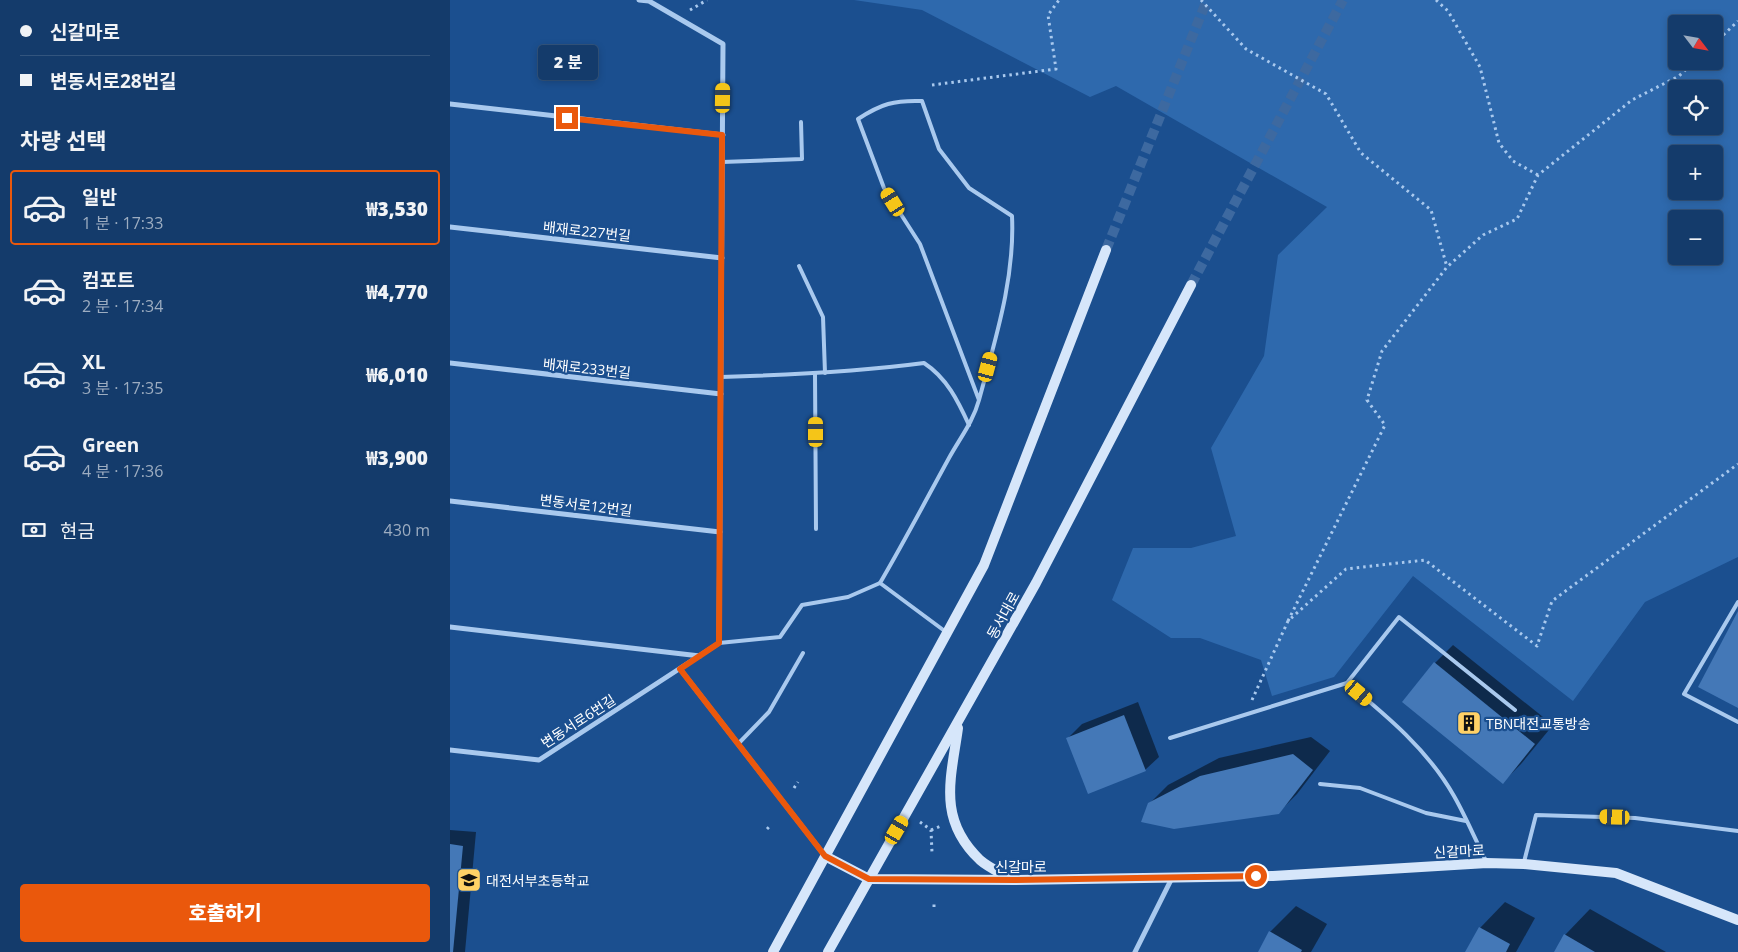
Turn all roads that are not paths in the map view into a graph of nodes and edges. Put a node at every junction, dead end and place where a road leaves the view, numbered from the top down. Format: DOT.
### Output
graph roads {
  1 [pos="639,0"];
  2 [pos="450,104"];
  3 [pos="801,122"];
  4 [pos="722,135"];
  5 [pos="722,162"];
  6 [pos="450,227"];
  7 [pos="1106,250"];
  8 [pos="722,258"];
  9 [pos="799,266"];
  10 [pos="1191,285"];
  11 [pos="450,364"];
  12 [pos="825,373"];
  13 [pos="816,374"];
  14 [pos="721,377"];
  15 [pos="721,394"];
  16 [pos="978,400"];
  17 [pos="970,425"];
  18 [pos="450,501"];
  19 [pos="816,529"];
  20 [pos="720,532"];
  21 [pos="880,583"];
  22 [pos="1738,602"];
  23 [pos="450,627"];
  24 [pos="947,633"];
  25 [pos="719,643"];
  26 [pos="803,654"];
  27 [pos="700,656"];
  28 [pos="680,669"];
  29 [pos="1347,683"];
  30 [pos="1515,710"];
  31 [pos="959,720"];
  32 [pos="1738,722"];
  33 [pos="1170,738"];
  34 [pos="738,744"];
  35 [pos="450,750"];
  36 [pos="1320,784"];
  37 [pos="1466,821"];
  38 [pos="1738,831"];
  39 [pos="825,856"];
  40 [pos="1487,863"];
  41 [pos="1524,864"];
  42 [pos="1172,878"];
  43 [pos="869,879"];
  44 [pos="1014,880"];
  45 [pos="1738,920"];
  46 [pos="830,951"];
  47 [pos="773,952"];
  48 [pos="1135,952"];
  1 -- 4 [label="street"];
  2 -- 4 [label="street"];
  3 -- 5 [label="lane"];
  4 -- 5 [label="street"];
  5 -- 8 [label="street"];
  6 -- 8 [label="street, 배재로227번길"];
  7 -- 24 [label="street"];
  8 -- 14 [label="street"];
  9 -- 12 [label="lane"];
  10 -- 31 [label="street, 동서대로"];
  11 -- 15 [label="street, 배재로233번길"];
  12 -- 13 [label="lane"];
  12 -- 17 [label="lane"];
  13 -- 14 [label="lane"];
  13 -- 19 [label="lane"];
  14 -- 15 [label="street"];
  15 -- 20 [label="street"];
  16 -- 16 [label="lane"];
  16 -- 17 [label="lane"];
  17 -- 21 [label="lane"];
  18 -- 20 [label="street, 변동서로12번길"];
  20 -- 25 [label="street"];
  21 -- 24 [label="lane"];
  21 -- 25 [label="lane"];
  22 -- 32 [label="lane"];
  23 -- 27 [label="street"];
  24 -- 39 [label="street"];
  25 -- 27 [label="street, 변동서로6번길"];
  26 -- 34 [label="lane"];
  27 -- 28 [label="street, 변동서로6번길"];
  28 -- 34 [label="street"];
  28 -- 35 [label="street, 변동서로6번길"];
  29 -- 30 [label="lane"];
  29 -- 33 [label="lane"];
  29 -- 37 [label="lane"];
  31 -- 43 [label="street, 동서대로"];
  31 -- 44 [label="street"];
  34 -- 39 [label="street"];
  36 -- 37 [label="lane"];
  37 -- 40 [label="lane"];
  38 -- 41 [label="lane"];
  39 -- 43 [label="street"];
  39 -- 47 [label="street"];
  40 -- 41 [label="street, 신갈마로"];
  40 -- 42 [label="street, 신갈마로"];
  41 -- 45 [label="street, 신갈마로"];
  42 -- 44 [label="street, 신갈마로"];
  42 -- 48 [label="street"];
  43 -- 44 [label="street, 신갈마로"];
  43 -- 46 [label="street, 동서대로"];
}
